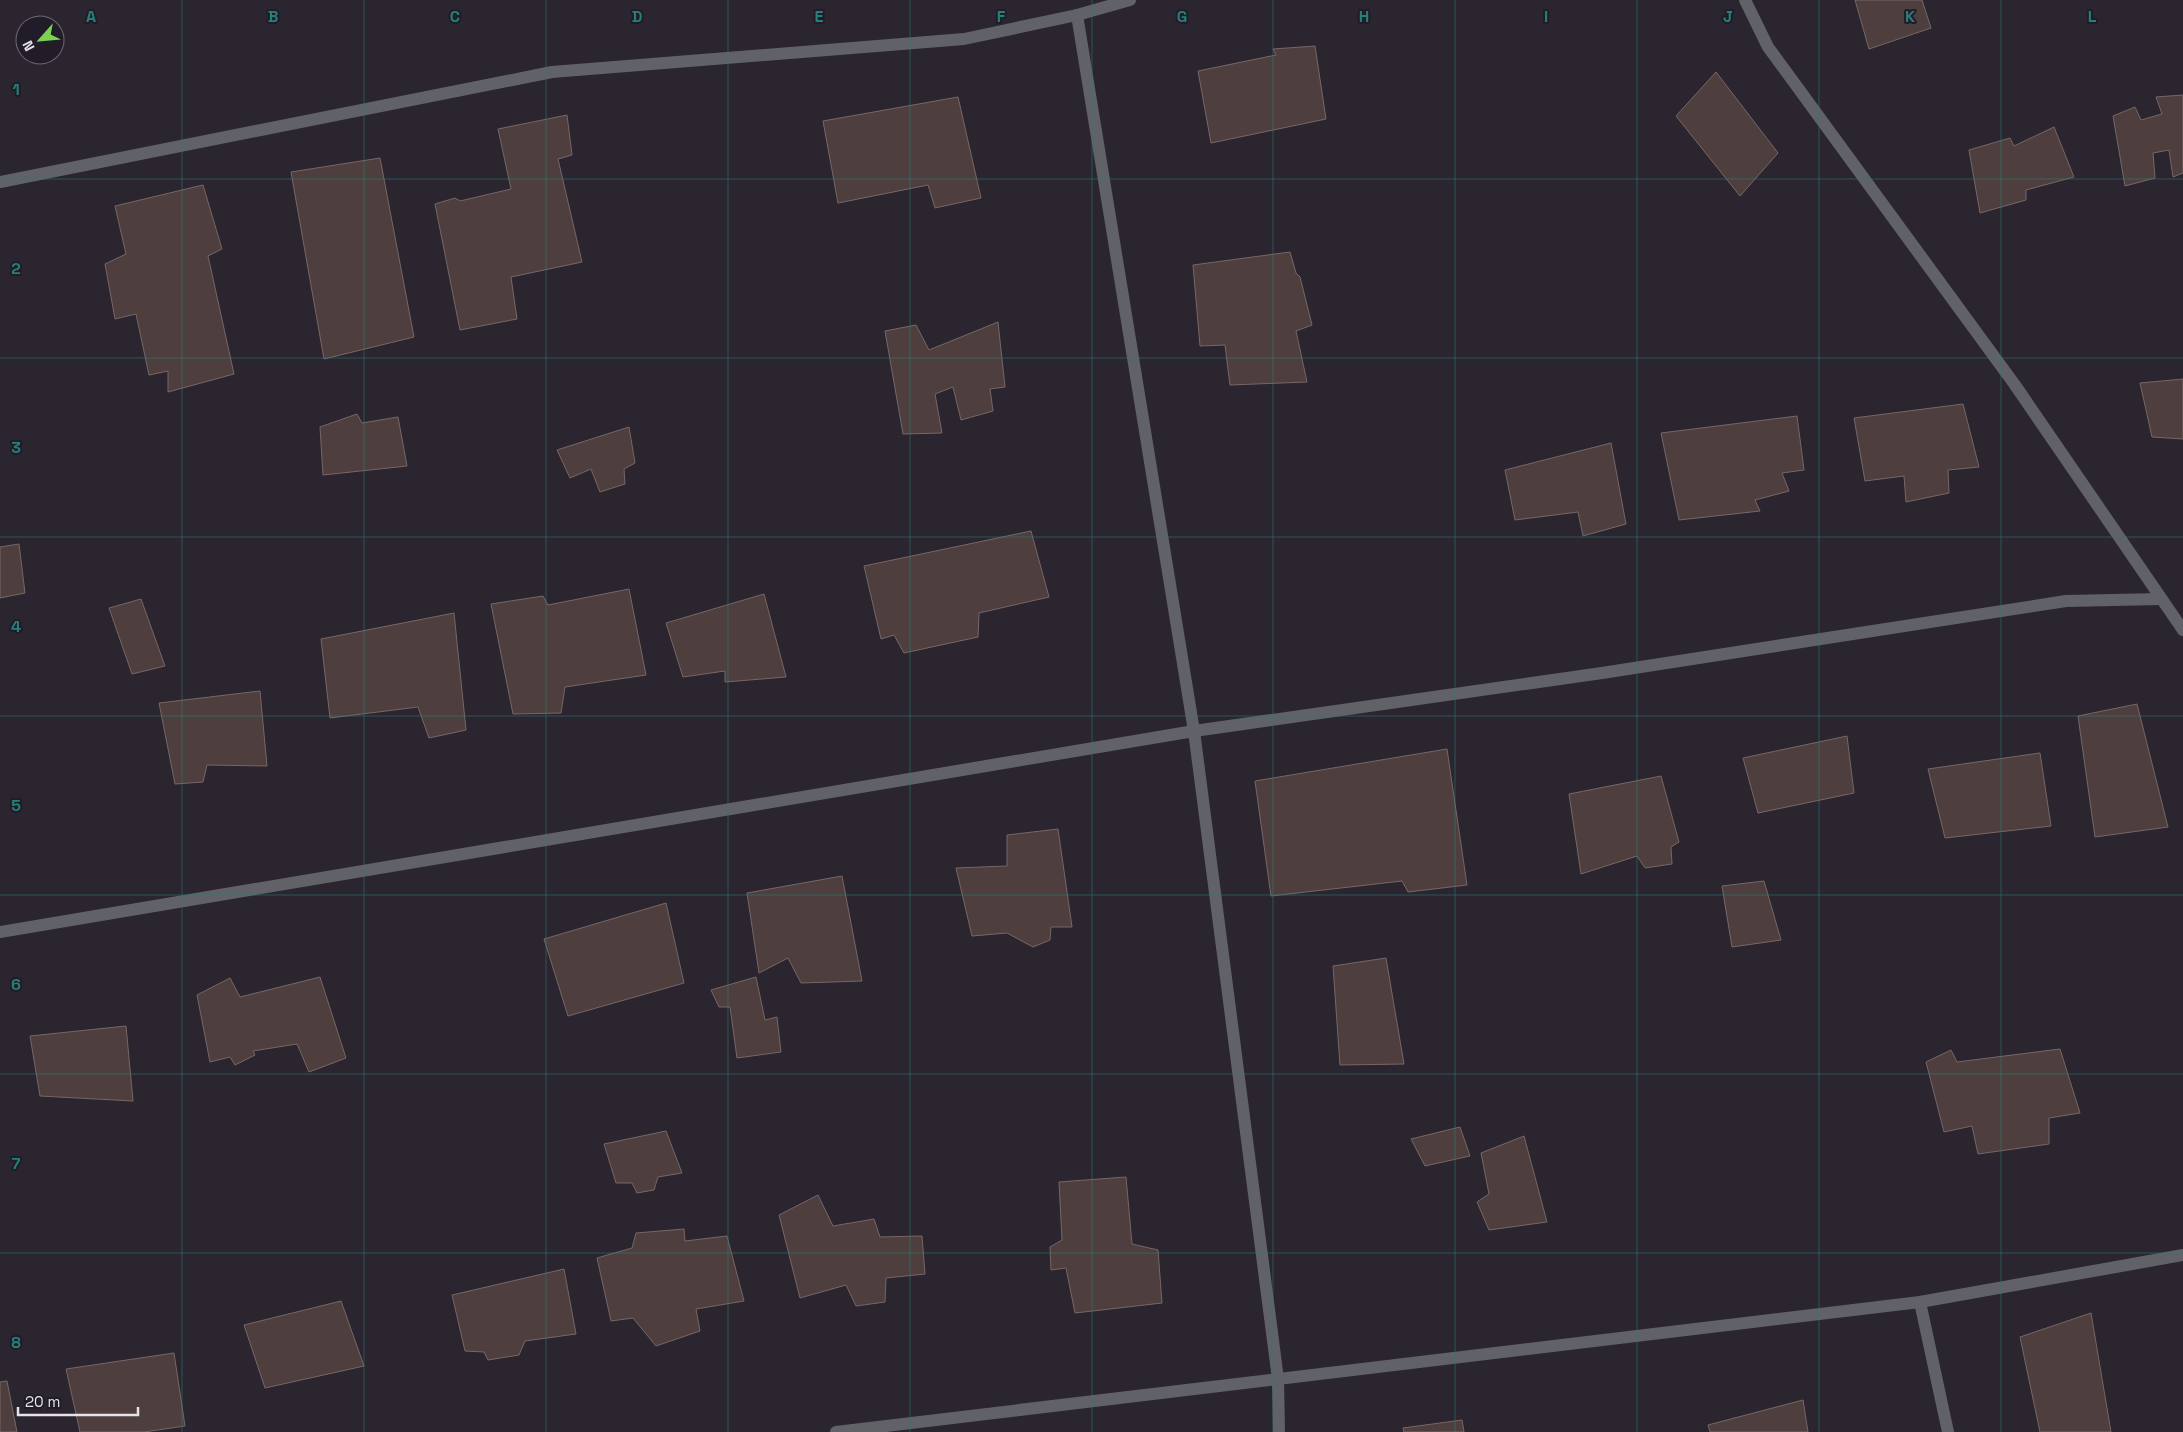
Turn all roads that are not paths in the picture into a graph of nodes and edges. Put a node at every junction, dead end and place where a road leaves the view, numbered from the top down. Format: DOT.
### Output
graph roads {
  1 [pos="1130,0"];
  2 [pos="1744,0"];
  3 [pos="1077,15"];
  4 [pos="0,182"];
  5 [pos="2160,599"];
  6 [pos="2183,630"];
  7 [pos="1194,731"];
  8 [pos="0,932"];
  9 [pos="2183,1255"];
  10 [pos="1920,1302"];
  11 [pos="1278,1379"];
  12 [pos="836,1432"];
  13 [pos="1280,1432"];
  14 [pos="1948,1432"];
  1 -- 3 [label="street"];
  2 -- 5 [label="street"];
  3 -- 4 [label="street"];
  3 -- 7 [label="street"];
  5 -- 6 [label="street"];
  5 -- 7 [label="street"];
  7 -- 8 [label="street"];
  7 -- 11 [label="street"];
  9 -- 10 [label="street"];
  10 -- 11 [label="street"];
  10 -- 14 [label="street"];
  11 -- 12 [label="street"];
  11 -- 13 [label="street"];
}
